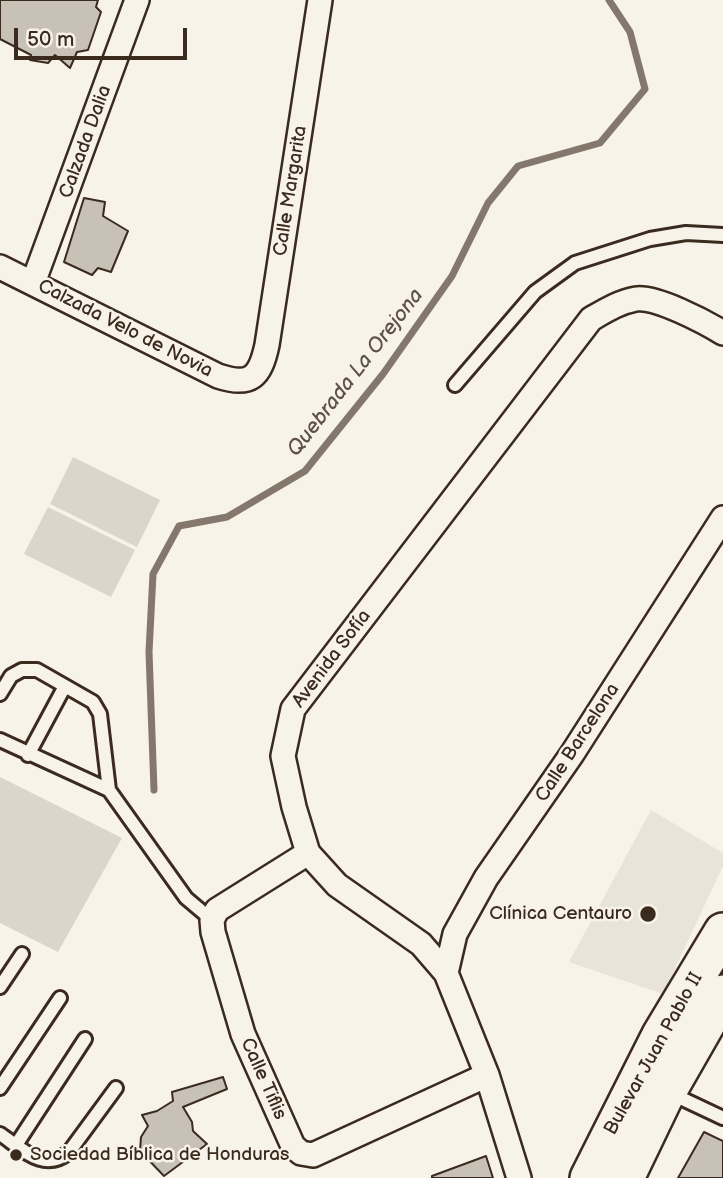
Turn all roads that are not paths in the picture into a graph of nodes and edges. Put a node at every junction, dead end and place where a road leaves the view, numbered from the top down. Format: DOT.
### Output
graph roads {
  1 [pos="137,0"];
  2 [pos="320,0"];
  3 [pos="723,235"];
  4 [pos="0,267"];
  5 [pos="33,283"];
  6 [pos="723,333"];
  7 [pos="252,378"];
  8 [pos="456,385"];
  9 [pos="723,518"];
  10 [pos="65,686"];
  11 [pos="0,694"];
  12 [pos="0,740"];
  13 [pos="28,755"];
  14 [pos="109,790"];
  15 [pos="308,853"];
  16 [pos="212,920"];
  17 [pos="723,932"];
  18 [pos="723,939"];
  19 [pos="22,954"];
  20 [pos="446,973"];
  21 [pos="0,987"];
  22 [pos="60,998"];
  23 [pos="712,1005"];
  24 [pos="85,1039"];
  25 [pos="486,1075"];
  26 [pos="0,1088"];
  27 [pos="116,1088"];
  28 [pos="667,1091"];
  29 [pos="723,1118"];
  30 [pos="0,1134"];
  31 [pos="16,1145"];
  32 [pos="519,1178"];
  33 [pos="589,1178"];
  34 [pos="625,1178"];
  1 -- 5 [label="street, Calzada Dalia"];
  2 -- 7 [label="street, Calle Margarita"];
  3 -- 8 [label="lane"];
  4 -- 5 [label="street, Calzada Velo de Novia"];
  5 -- 7 [label="street, Calzada Velo de Novia"];
  6 -- 15 [label="street, Avenida Sofía"];
  9 -- 20 [label="street, Calle Barcelona"];
  10 -- 11 [label="lane"];
  10 -- 13 [label="lane"];
  10 -- 14 [label="lane"];
  12 -- 13 [label="lane"];
  13 -- 14 [label="lane"];
  14 -- 16 [label="lane"];
  15 -- 16 [label="street"];
  15 -- 20 [label="street, Avenida Sofía"];
  16 -- 25 [label="street, Calle Tiflis"];
  17 -- 23 [label="main road, Bulevar Juan Pablo II"];
  18 -- 23 [label="main road"];
  19 -- 21 [label="lane"];
  20 -- 25 [label="street, Avenida Sofía"];
  22 -- 26 [label="lane"];
  23 -- 28 [label="main road, Bulevar Juan Pablo II"];
  23 -- 33 [label="main road, Bulevar Juan Pablo II"];
  24 -- 31 [label="lane"];
  25 -- 32 [label="street, Avenida Sofía"];
  27 -- 31 [label="lane"];
  28 -- 29 [label="lane"];
  28 -- 34 [label="main road, Bulevar Juan Pablo II"];
  30 -- 31 [label="lane"];
}
